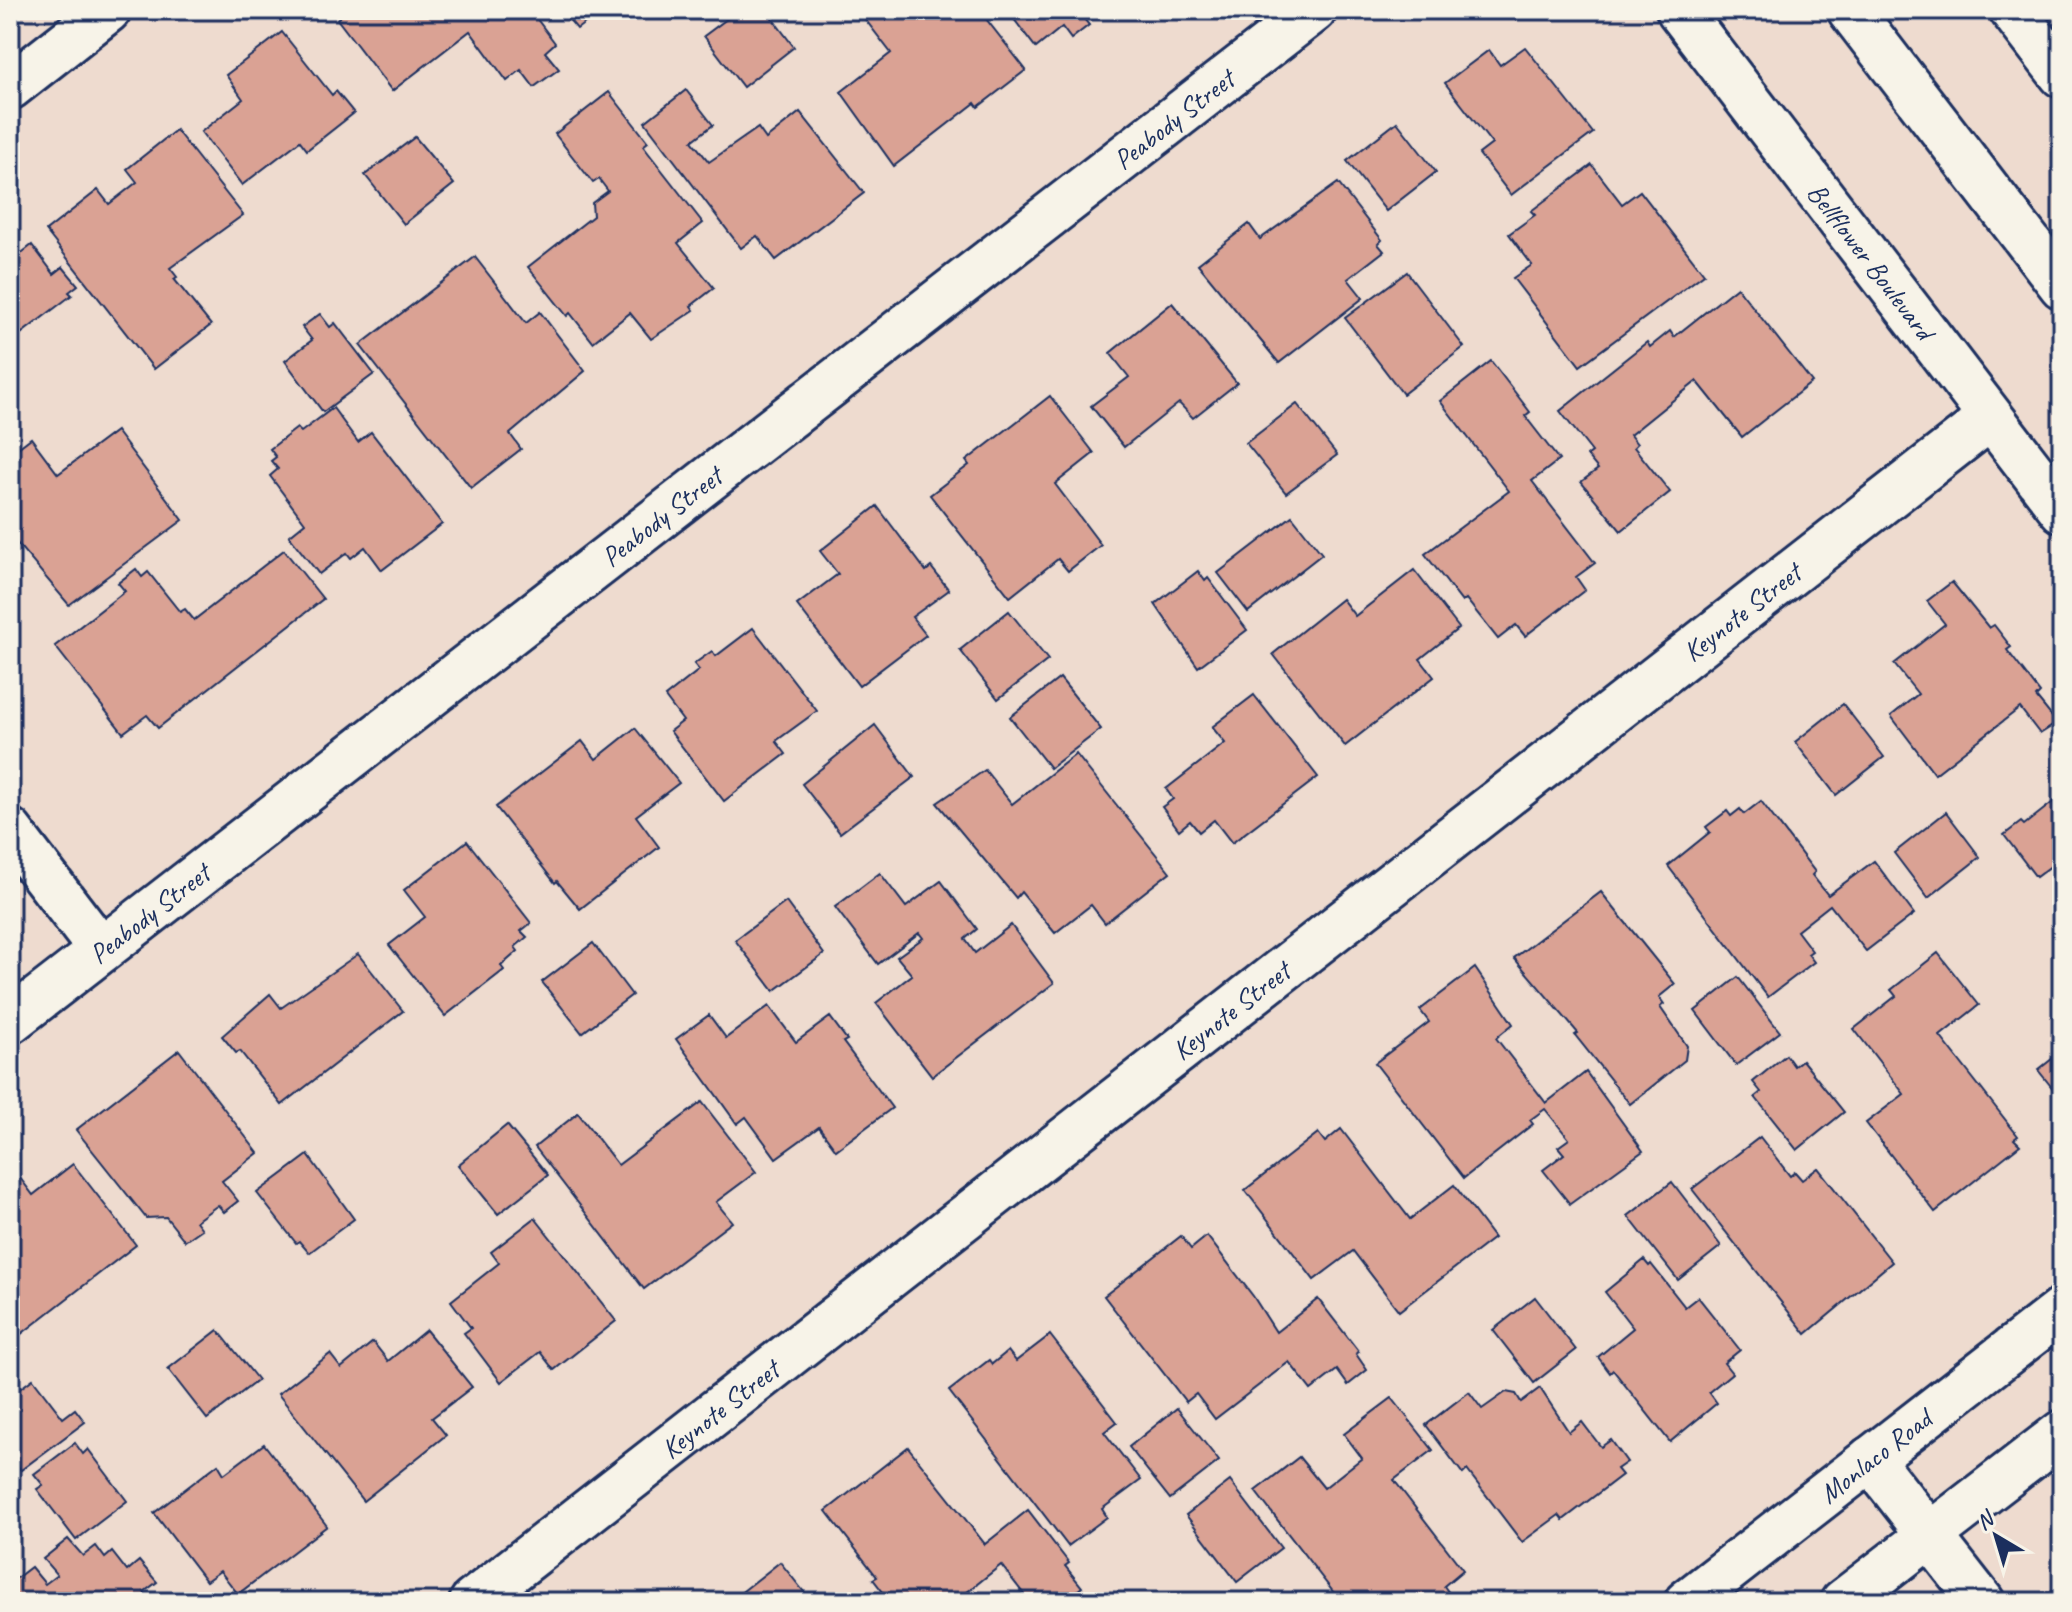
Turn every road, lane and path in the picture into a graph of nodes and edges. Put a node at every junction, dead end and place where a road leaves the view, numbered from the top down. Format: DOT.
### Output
graph roads {
  1 [pos="108,10"];
  2 [pos="1314,10"];
  3 [pos="1679,10"];
  4 [pos="1850,10"];
  5 [pos="2012,10"];
  6 [pos="2062,75"];
  7 [pos="10,87"];
  8 [pos="2062,286"];
  9 [pos="1990,418"];
  10 [pos="2062,510"];
  11 [pos="10,831"];
  12 [pos="101,950"];
  13 [pos="10,1021"];
  14 [pos="2062,1310"];
  15 [pos="2062,1433"];
  16 [pos="1870,1459"];
  17 [pos="1929,1536"];
  18 [pos="472,1602"];
  19 [pos="1687,1602"];
  20 [pos="1843,1602"];
  21 [pos="1982,1602"];
  1 -- 7 [label="street"];
  2 -- 12 [label="street, Peabody Street"];
  3 -- 9 [label="street, Bellflower Boulevard"];
  4 -- 8 [label="street"];
  5 -- 6 [label="street"];
  9 -- 10 [label="street, Bellflower Boulevard"];
  9 -- 18 [label="street, Keynote Street"];
  11 -- 12 [label="street"];
  12 -- 13 [label="street, Peabody Street"];
  14 -- 16 [label="street, Monlaco Road"];
  15 -- 17 [label="street"];
  16 -- 17 [label="street"];
  16 -- 19 [label="street, Monlaco Road"];
  17 -- 20 [label="street"];
  17 -- 21 [label="street"];
}
